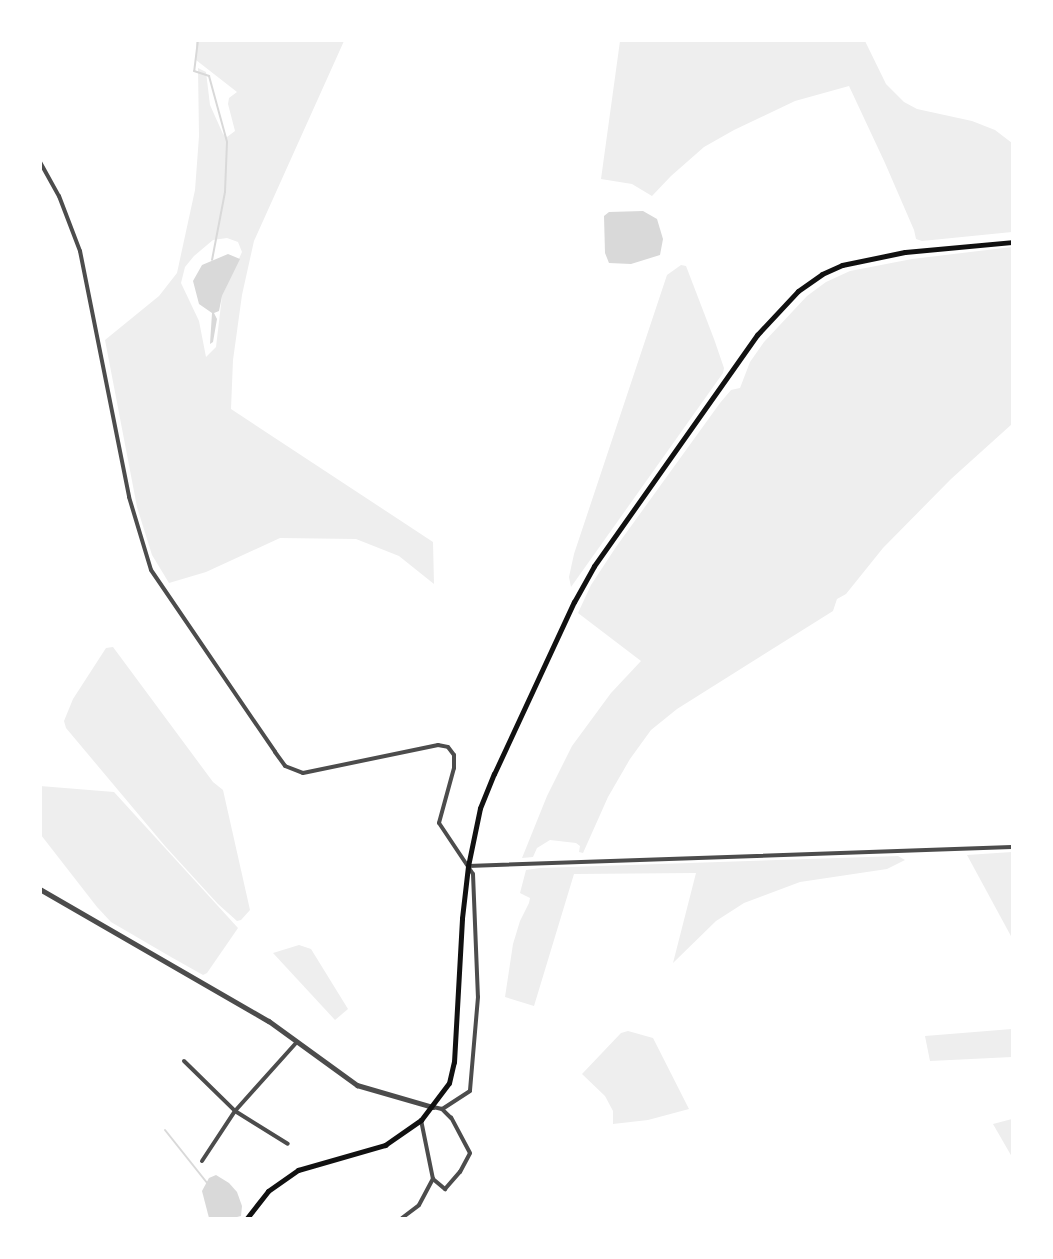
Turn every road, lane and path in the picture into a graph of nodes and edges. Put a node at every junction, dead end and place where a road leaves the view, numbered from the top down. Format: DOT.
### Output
graph roads {
  1 [pos="40,162"];
  2 [pos="1012,242"];
  3 [pos="1012,847"];
  4 [pos="468,866"];
  5 [pos="40,889"];
  6 [pos="297,1042"];
  7 [pos="184,1062"];
  8 [pos="433,1107"];
  9 [pos="442,1110"];
  10 [pos="235,1111"];
  11 [pos="421,1120"];
  12 [pos="288,1144"];
  13 [pos="202,1161"];
  14 [pos="433,1179"];
  15 [pos="247,1218"];
  16 [pos="402,1218"];
  1 -- 4 [label="street"];
  2 -- 4 [label="main road"];
  3 -- 4 [label="street"];
  4 -- 8 [label="main road"];
  4 -- 9 [label="street"];
  5 -- 6 [label="street"];
  6 -- 8 [label="street"];
  6 -- 10 [label="street"];
  7 -- 10 [label="street"];
  8 -- 9 [label="street"];
  8 -- 11 [label="main road"];
  9 -- 14 [label="street"];
  10 -- 12 [label="street"];
  10 -- 13 [label="street"];
  11 -- 14 [label="street"];
  11 -- 15 [label="main road"];
  14 -- 16 [label="street"];
}
